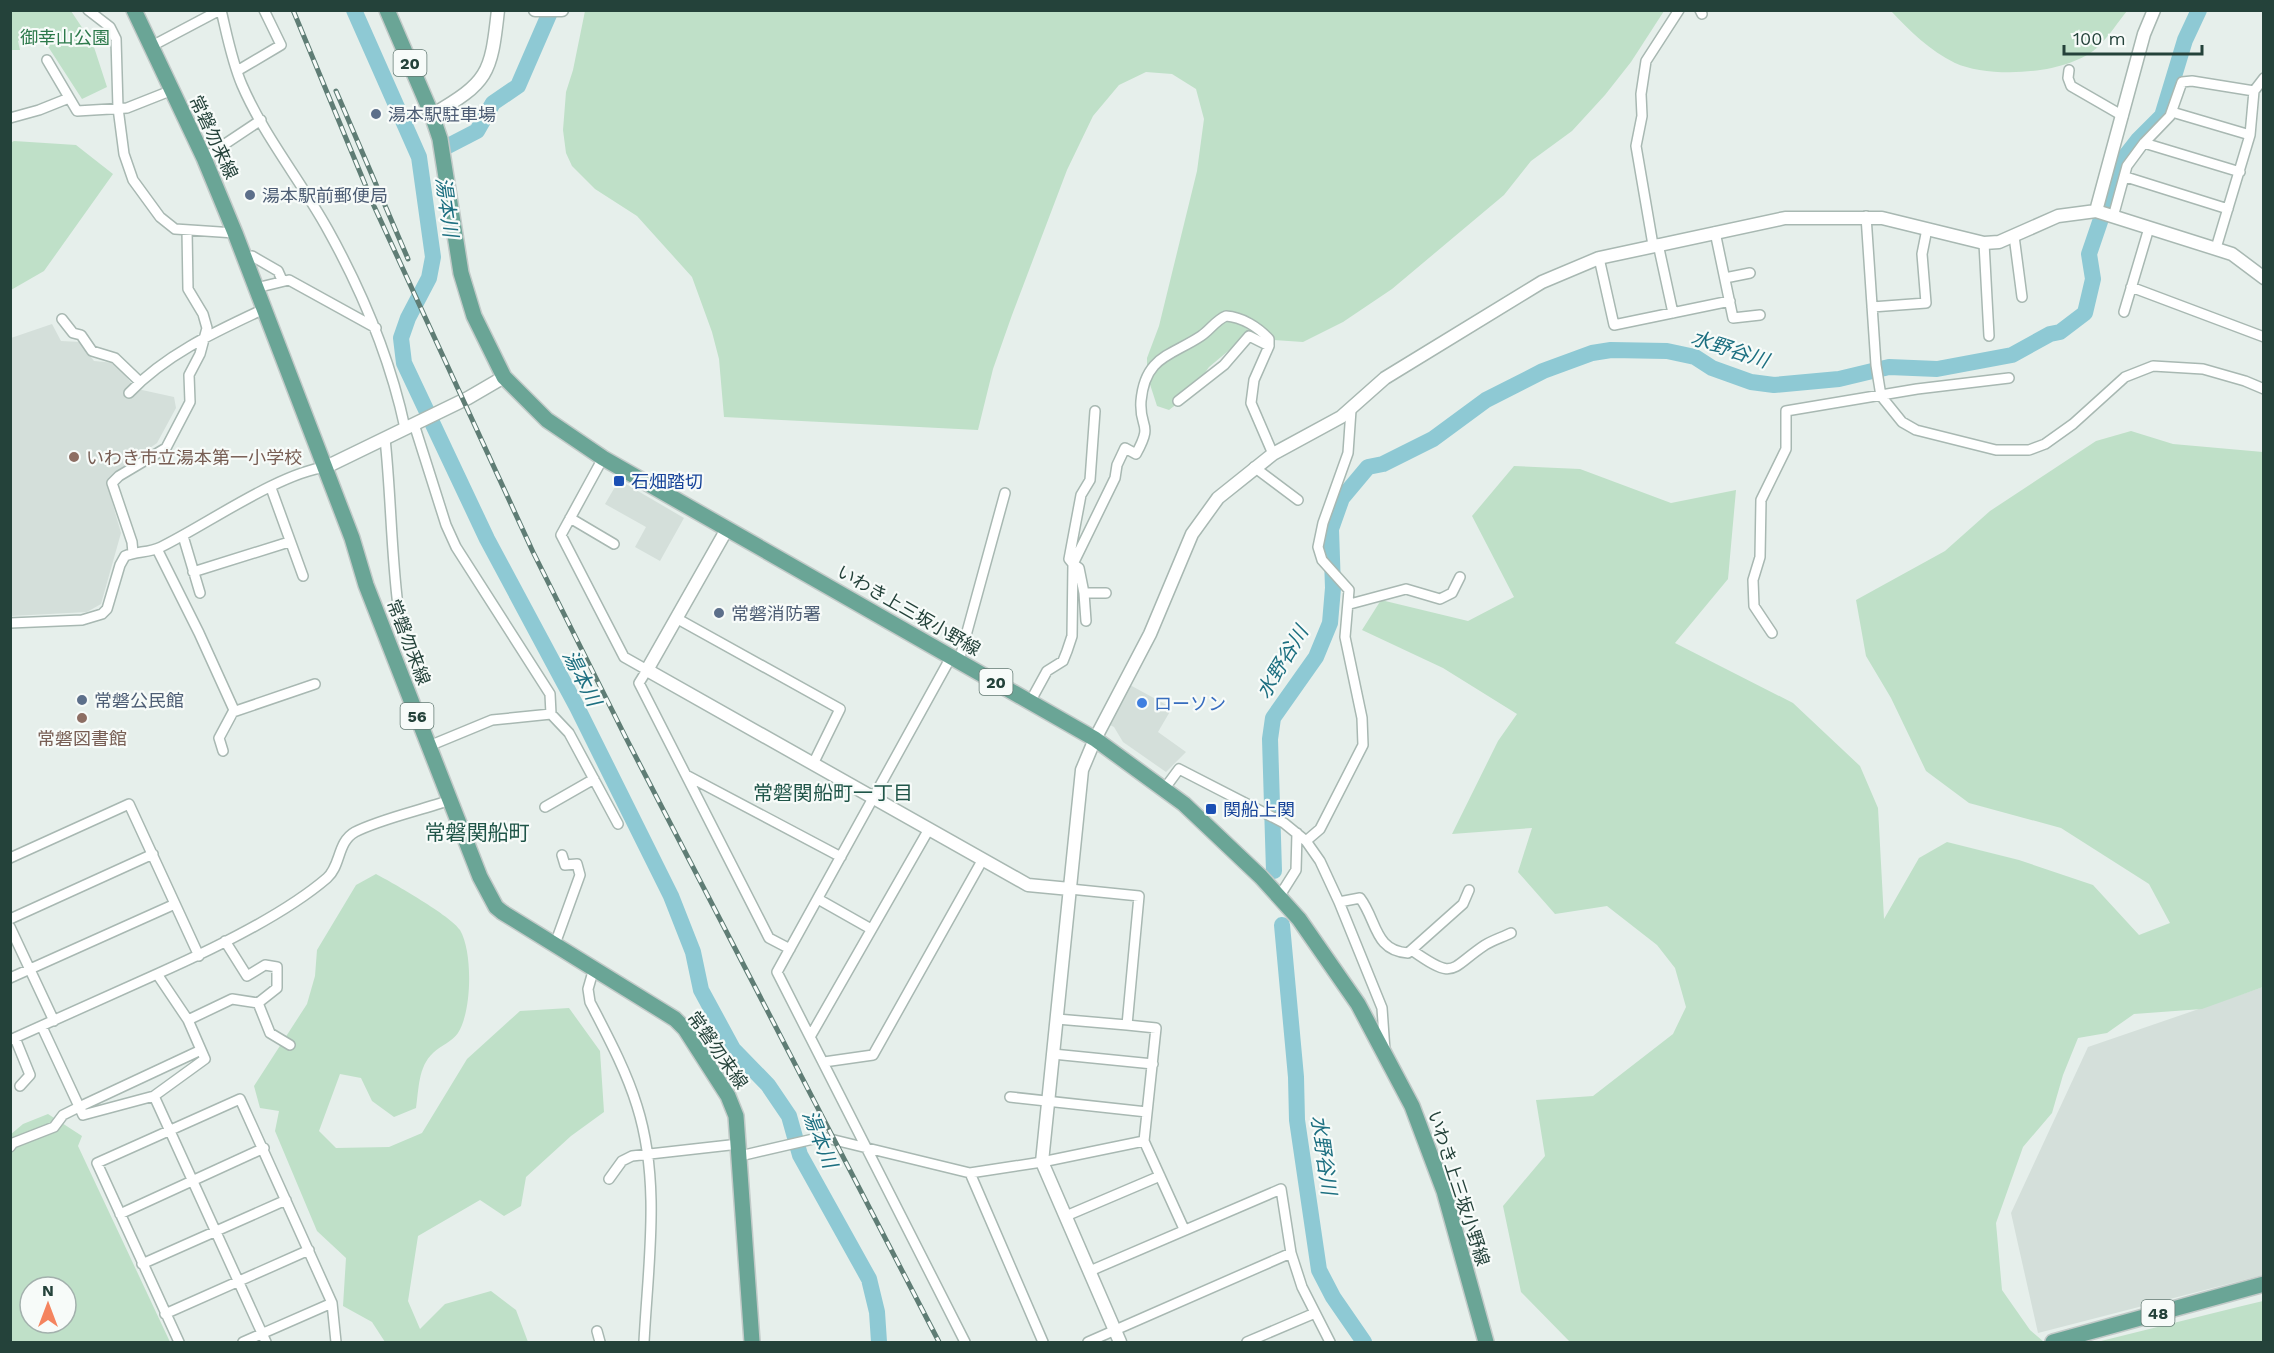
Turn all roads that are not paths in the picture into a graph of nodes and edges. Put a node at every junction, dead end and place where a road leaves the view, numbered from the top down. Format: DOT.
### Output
graph roads {
  1 [pos="88,10"];
  2 [pos="134,10"];
  3 [pos="220,10"];
  4 [pos="264,10"];
  5 [pos="387,10"];
  6 [pos="498,10"];
  7 [pos="535,10"];
  8 [pos="1679,10"];
  9 [pos="2154,10"];
  10 [pos="542,11"];
  11 [pos="560,11"];
  12 [pos="150,46"];
  13 [pos="46,60"];
  14 [pos="2069,70"];
  15 [pos="237,71"];
  16 [pos="2264,78"];
  17 [pos="170,91"];
  18 [pos="2254,91"];
  19 [pos="69,98"];
  20 [pos="118,108"];
  21 [pos="2172,112"];
  22 [pos="432,115"];
  23 [pos="2123,116"];
  24 [pos="10,118"];
  25 [pos="261,120"];
  26 [pos="2250,135"];
  27 [pos="2144,143"];
  28 [pos="204,158"];
  29 [pos="2240,172"];
  30 [pos="2126,177"];
  31 [pos="2228,209"];
  32 [pos="2104,214"];
  33 [pos="1866,216"];
  34 [pos="2149,228"];
  35 [pos="187,230"];
  36 [pos="1927,230"];
  37 [pos="1714,232"];
  38 [pos="235,233"];
  39 [pos="2014,236"];
  40 [pos="1984,243"];
  41 [pos="1656,245"];
  42 [pos="2216,248"];
  43 [pos="1599,258"];
  44 [pos="244,259"];
  45 [pos="1750,273"];
  46 [pos="1725,278"];
  47 [pos="2264,278"];
  48 [pos="282,280"];
  49 [pos="2131,287"];
  50 [pos="256,288"];
  51 [pos="2022,297"];
  52 [pos="1730,301"];
  53 [pos="1872,307"];
  54 [pos="264,309"];
  55 [pos="2124,312"];
  56 [pos="1673,313"];
  57 [pos="1760,315"];
  58 [pos="62,319"];
  59 [pos="376,328"];
  60 [pos="207,336"];
  61 [pos="1989,336"];
  62 [pos="2264,337"];
  63 [pos="1269,346"];
  64 [pos="504,376"];
  65 [pos="2009,378"];
  66 [pos="140,382"];
  67 [pos="2264,389"];
  68 [pos="129,393"];
  69 [pos="1881,396"];
  70 [pos="1178,401"];
  71 [pos="1351,410"];
  72 [pos="1095,411"];
  73 [pos="412,425"];
  74 [pos="385,439"];
  75 [pos="1273,454"];
  76 [pos="603,458"];
  77 [pos="1254,466"];
  78 [pos="326,467"];
  79 [pos="271,488"];
  80 [pos="1005,493"];
  81 [pos="1298,500"];
  82 [pos="570,518"];
  83 [pos="727,529"];
  84 [pos="183,536"];
  85 [pos="289,542"];
  86 [pos="614,543"];
  87 [pos="157,549"];
  88 [pos="133,553"];
  89 [pos="1073,564"];
  90 [pos="193,572"];
  91 [pos="303,576"];
  92 [pos="1460,577"];
  93 [pos="1084,593"];
  94 [pos="200,594"];
  95 [pos="1106,594"];
  96 [pos="1350,604"];
  97 [pos="398,606"];
  98 [pos="676,618"];
  99 [pos="1086,621"];
  100 [pos="10,623"];
  101 [pos="1772,633"];
  102 [pos="955,659"];
  103 [pos="647,670"];
  104 [pos="315,684"];
  105 [pos="1030,702"];
  106 [pos="233,712"];
  107 [pos="551,714"];
  108 [pos="1095,739"];
  109 [pos="429,746"];
  110 [pos="223,751"];
  111 [pos="813,764"];
  112 [pos="686,774"];
  113 [pos="594,779"];
  114 [pos="1165,788"];
  115 [pos="874,798"];
  116 [pos="450,800"];
  117 [pos="545,807"];
  118 [pos="618,824"];
  119 [pos="928,829"];
  120 [pos="1297,833"];
  121 [pos="1306,841"];
  122 [pos="153,854"];
  123 [pos="562,855"];
  124 [pos="841,857"];
  125 [pos="10,858"];
  126 [pos="983,859"];
  127 [pos="1070,889"];
  128 [pos="1469,890"];
  129 [pos="1279,897"];
  130 [pos="818,898"];
  131 [pos="1339,902"];
  132 [pos="175,904"];
  133 [pos="10,919"];
  134 [pos="10,927"];
  135 [pos="871,929"];
  136 [pos="1511,933"];
  137 [pos="225,941"];
  138 [pos="555,944"];
  139 [pos="790,949"];
  140 [pos="1413,951"];
  141 [pos="200,956"];
  142 [pos="594,968"];
  143 [pos="30,970"];
  144 [pos="157,975"];
  145 [pos="10,978"];
  146 [pos="258,1003"];
  147 [pos="1057,1019"];
  148 [pos="188,1020"];
  149 [pos="54,1021"];
  150 [pos="1127,1025"];
  151 [pos="42,1027"];
  152 [pos="810,1037"];
  153 [pos="13,1039"];
  154 [pos="290,1045"];
  155 [pos="201,1050"];
  156 [pos="1385,1052"];
  157 [pos="1053,1054"];
  158 [pos="824,1062"];
  159 [pos="1152,1064"];
  160 [pos="20,1086"];
  161 [pos="154,1096"];
  162 [pos="1010,1096"];
  163 [pos="1048,1101"];
  164 [pos="79,1107"];
  165 [pos="1148,1112"];
  166 [pos="170,1130"];
  167 [pos="1144,1141"];
  168 [pos="868,1146"];
  169 [pos="10,1147"];
  170 [pos="264,1148"];
  171 [pos="740,1150"];
  172 [pos="646,1155"];
  173 [pos="1042,1162"];
  174 [pos="970,1173"];
  175 [pos="1160,1176"];
  176 [pos="609,1179"];
  177 [pos="192,1180"];
  178 [pos="286,1200"];
  179 [pos="120,1214"];
  180 [pos="1066,1216"];
  181 [pos="1184,1229"];
  182 [pos="215,1231"];
  183 [pos="309,1250"];
  184 [pos="1291,1253"];
  185 [pos="142,1264"];
  186 [pos="1090,1271"];
  187 [pos="238,1282"];
  188 [pos="2264,1284"];
  189 [pos="332,1303"];
  190 [pos="1315,1313"];
  191 [pos="165,1314"];
  192 [pos="597,1331"];
  193 [pos="1117,1337"];
  194 [pos="264,1338"];
  195 [pos="179,1342"];
  196 [pos="243,1342"];
  197 [pos="336,1342"];
  198 [pos="600,1342"];
  199 [pos="644,1342"];
  200 [pos="752,1342"];
  201 [pos="965,1342"];
  202 [pos="1043,1342"];
  203 [pos="1088,1342"];
  204 [pos="1247,1342"];
  205 [pos="1330,1342"];
  206 [pos="1486,1342"];
  207 [pos="2053,1342"];
  1 -- 20 [label="street"];
  2 -- 12 [label="main road, 常磐勿来線 / 56"];
  3 -- 12 [label="street"];
  3 -- 15 [label="street"];
  4 -- 15 [label="street"];
  5 -- 22 [label="main road, いわき上三坂小野線 / 20"];
  6 -- 22 [label="street"];
  7 -- 10 [label="street"];
  8 -- 41 [label="street"];
  9 -- 23 [label="street"];
  10 -- 11 [label="street"];
  12 -- 17 [label="main road, 常磐勿来線 / 56"];
  13 -- 19 [label="street"];
  14 -- 23 [label="street"];
  15 -- 25 [label="street"];
  16 -- 18 [label="street"];
  17 -- 20 [label="street"];
  17 -- 28 [label="main road, 常磐勿来線 / 56"];
  18 -- 21 [label="street"];
  18 -- 26 [label="street"];
  19 -- 20 [label="street"];
  19 -- 24 [label="street"];
  20 -- 35 [label="street"];
  21 -- 26 [label="street"];
  21 -- 27 [label="street"];
  22 -- 64 [label="main road, いわき上三坂小野線 / 20"];
  23 -- 32 [label="street"];
  25 -- 28 [label="street"];
  25 -- 59 [label="street"];
  26 -- 29 [label="street"];
  27 -- 29 [label="street"];
  27 -- 30 [label="street"];
  28 -- 38 [label="main road, 常磐勿来線 / 56"];
  29 -- 31 [label="street"];
  30 -- 31 [label="street"];
  30 -- 32 [label="street"];
  31 -- 42 [label="street"];
  32 -- 34 [label="street"];
  32 -- 39 [label="street"];
  33 -- 36 [label="street"];
  33 -- 37 [label="street"];
  33 -- 53 [label="street"];
  34 -- 42 [label="street"];
  34 -- 49 [label="street"];
  35 -- 38 [label="street"];
  35 -- 60 [label="street"];
  36 -- 40 [label="street"];
  36 -- 53 [label="street"];
  37 -- 41 [label="street"];
  37 -- 46 [label="street"];
  38 -- 44 [label="main road, 常磐勿来線 / 56"];
  39 -- 40 [label="street"];
  39 -- 51 [label="street"];
  40 -- 61 [label="street"];
  41 -- 43 [label="street"];
  41 -- 56 [label="street"];
  42 -- 47 [label="street"];
  43 -- 56 [label="street"];
  43 -- 71 [label="street"];
  44 -- 48 [label="street"];
  44 -- 50 [label="main road, 常磐勿来線 / 56"];
  45 -- 46 [label="street"];
  46 -- 52 [label="street"];
  48 -- 50 [label="street"];
  48 -- 59 [label="street"];
  49 -- 55 [label="street"];
  49 -- 62 [label="street"];
  50 -- 54 [label="main road, 常磐勿来線 / 56"];
  52 -- 56 [label="street"];
  52 -- 57 [label="street"];
  53 -- 69 [label="street"];
  54 -- 60 [label="street"];
  54 -- 78 [label="main road, 常磐勿来線 / 56"];
  58 -- 66 [label="street"];
  59 -- 73 [label="street"];
  60 -- 66 [label="street"];
  60 -- 88 [label="street"];
  63 -- 70 [label="street"];
  63 -- 75 [label="street"];
  63 -- 89 [label="street"];
  64 -- 73 [label="street"];
  64 -- 76 [label="main road, いわき上三坂小野線 / 20"];
  65 -- 69 [label="street"];
  66 -- 68 [label="street"];
  67 -- 69 [label="street"];
  69 -- 101 [label="street"];
  71 -- 75 [label="street"];
  71 -- 96 [label="street"];
  72 -- 89 [label="street"];
  73 -- 74 [label="street"];
  73 -- 107 [label="street"];
  74 -- 78 [label="street"];
  74 -- 97 [label="street"];
  75 -- 77 [label="street"];
  76 -- 82 [label="street"];
  76 -- 83 [label="main road, いわき上三坂小野線 / 20"];
  77 -- 81 [label="street"];
  77 -- 108 [label="street"];
  78 -- 79 [label="street"];
  78 -- 109 [label="main road, 常磐勿来線 / 56"];
  79 -- 84 [label="street"];
  79 -- 85 [label="street"];
  80 -- 102 [label="street"];
  82 -- 86 [label="street"];
  82 -- 103 [label="street"];
  83 -- 98 [label="street"];
  83 -- 102 [label="main road, いわき上三坂小野線 / 20"];
  84 -- 87 [label="street"];
  84 -- 90 [label="street"];
  85 -- 90 [label="street"];
  85 -- 91 [label="street"];
  87 -- 88 [label="street"];
  87 -- 106 [label="street"];
  88 -- 100 [label="street"];
  89 -- 93 [label="street"];
  89 -- 105 [label="street"];
  90 -- 94 [label="street"];
  92 -- 96 [label="street"];
  93 -- 95 [label="street"];
  93 -- 99 [label="street"];
  96 -- 121 [label="street"];
  98 -- 103 [label="street"];
  98 -- 111 [label="street"];
  102 -- 105 [label="main road, いわき上三坂小野線 / 20"];
  102 -- 115 [label="street"];
  103 -- 111 [label="street"];
  103 -- 112 [label="street"];
  104 -- 106 [label="street"];
  105 -- 108 [label="main road, いわき上三坂小野線 / 20"];
  106 -- 110 [label="street"];
  107 -- 109 [label="street"];
  107 -- 113 [label="street"];
  108 -- 114 [label="main road, いわき上三坂小野線 / 20"];
  108 -- 127 [label="street"];
  109 -- 116 [label="main road, 常磐勿来線 / 56"];
  111 -- 115 [label="street"];
  112 -- 124 [label="street"];
  112 -- 139 [label="street"];
  113 -- 117 [label="street"];
  113 -- 118 [label="street"];
  114 -- 120 [label="street"];
  114 -- 129 [label="main road, いわき上三坂小野線 / 20"];
  115 -- 119 [label="street"];
  115 -- 124 [label="street"];
  116 -- 137 [label="street"];
  116 -- 138 [label="main road, 常磐勿来線 / 56"];
  119 -- 126 [label="street"];
  119 -- 135 [label="street"];
  120 -- 121 [label="street"];
  120 -- 129 [label="street"];
  121 -- 131 [label="street"];
  122 -- 125 [label="street"];
  122 -- 132 [label="street"];
  122 -- 133 [label="street"];
  123 -- 138 [label="street"];
  124 -- 130 [label="street"];
  126 -- 127 [label="street"];
  126 -- 158 [label="street"];
  127 -- 147 [label="street"];
  127 -- 150 [label="street"];
  128 -- 140 [label="street"];
  129 -- 156 [label="main road, いわき上三坂小野線 / 20"];
  130 -- 135 [label="street"];
  130 -- 139 [label="street"];
  131 -- 140 [label="street"];
  131 -- 156 [label="street"];
  132 -- 141 [label="street"];
  132 -- 143 [label="street"];
  134 -- 143 [label="street"];
  135 -- 152 [label="street"];
  136 -- 140 [label="street"];
  137 -- 141 [label="street"];
  137 -- 146 [label="street"];
  138 -- 142 [label="main road, 常磐勿来線 / 56"];
  139 -- 152 [label="street"];
  141 -- 144 [label="street"];
  142 -- 171 [label="main road, 常磐勿来線 / 56"];
  142 -- 172 [label="street"];
  143 -- 145 [label="street"];
  143 -- 149 [label="street"];
  144 -- 148 [label="street"];
  144 -- 149 [label="street"];
  146 -- 148 [label="street"];
  146 -- 154 [label="street"];
  147 -- 150 [label="street"];
  147 -- 157 [label="street"];
  148 -- 155 [label="street"];
  149 -- 151 [label="street"];
  150 -- 159 [label="street"];
  151 -- 153 [label="street"];
  151 -- 164 [label="street"];
  152 -- 158 [label="street"];
  153 -- 160 [label="street"];
  155 -- 161 [label="street"];
  155 -- 164 [label="street"];
  156 -- 206 [label="main road, いわき上三坂小野線 / 20"];
  157 -- 159 [label="street"];
  157 -- 163 [label="street"];
  158 -- 168 [label="street"];
  159 -- 165 [label="street"];
  161 -- 164 [label="street"];
  161 -- 166 [label="street"];
  162 -- 163 [label="street"];
  163 -- 165 [label="street"];
  163 -- 173 [label="street"];
  164 -- 169 [label="street"];
  165 -- 167 [label="street"];
  166 -- 170 [label="street"];
  166 -- 177 [label="street"];
  166 -- 179 [label="street"];
  167 -- 173 [label="street"];
  167 -- 175 [label="street"];
  168 -- 171 [label="street"];
  168 -- 174 [label="street"];
  168 -- 201 [label="street"];
  170 -- 177 [label="street"];
  170 -- 178 [label="street"];
  171 -- 172 [label="street"];
  171 -- 200 [label="main road, 常磐勿来線 / 56"];
  172 -- 176 [label="street"];
  172 -- 199 [label="street"];
  173 -- 174 [label="street"];
  173 -- 180 [label="street"];
  174 -- 202 [label="street"];
  175 -- 180 [label="street"];
  175 -- 181 [label="street"];
  177 -- 179 [label="street"];
  177 -- 182 [label="street"];
  178 -- 182 [label="street"];
  178 -- 183 [label="street"];
  179 -- 185 [label="street"];
  180 -- 186 [label="street"];
  181 -- 184 [label="street"];
  181 -- 186 [label="street"];
  182 -- 185 [label="street"];
  182 -- 187 [label="street"];
  183 -- 187 [label="street"];
  183 -- 189 [label="street"];
  184 -- 190 [label="street"];
  184 -- 193 [label="street"];
  185 -- 191 [label="street"];
  186 -- 193 [label="street"];
  187 -- 191 [label="street"];
  187 -- 194 [label="street"];
  188 -- 207 [label="main road, 48"];
  189 -- 194 [label="street"];
  189 -- 197 [label="street"];
  190 -- 204 [label="street"];
  190 -- 205 [label="street"];
  191 -- 195 [label="street"];
  192 -- 198 [label="street"];
  193 -- 203 [label="street"];
  194 -- 196 [label="street"];
}
